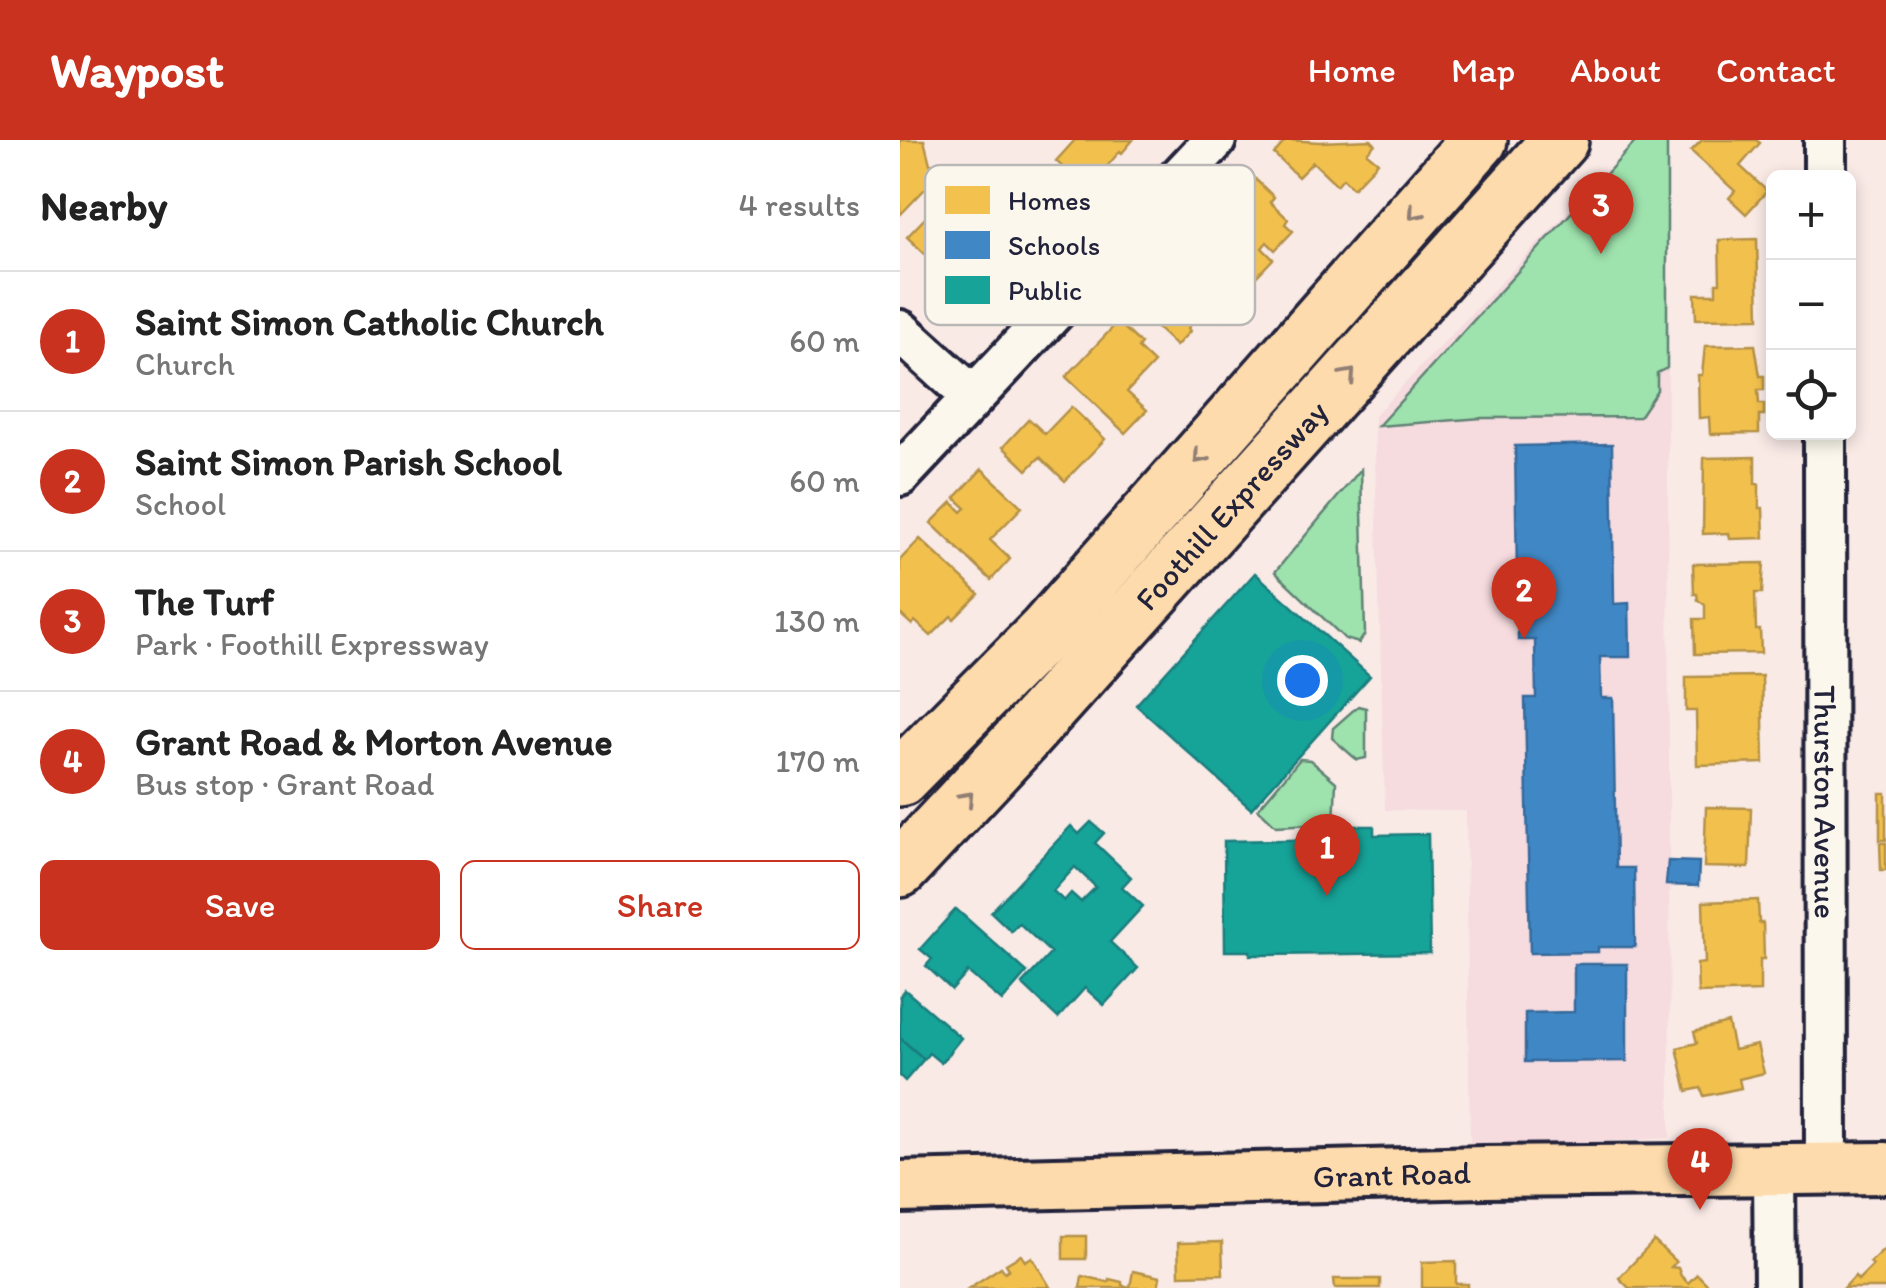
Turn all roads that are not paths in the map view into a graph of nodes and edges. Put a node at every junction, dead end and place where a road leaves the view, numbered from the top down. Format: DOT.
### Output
graph roads {
  1 [pos="1215,140"];
  2 [pos="1480,140"];
  3 [pos="1560,140"];
  4 [pos="1825,140"];
  5 [pos="1192,165"];
  6 [pos="1825,170"];
  7 [pos="1041,325"];
  8 [pos="900,330"];
  9 [pos="973,398"];
  10 [pos="1825,440"];
  11 [pos="900,476"];
  12 [pos="900,778"];
  13 [pos="900,870"];
  14 [pos="1886,1168"];
  15 [pos="1826,1170"];
  16 [pos="1774,1171"];
  17 [pos="900,1187"];
  18 [pos="1775,1288"];
  1 -- 5 [label="street"];
  2 -- 12 [label="highway, Foothill Expressway, one-way"];
  13 -- 3 [label="highway, Foothill Expressway, one-way"];
  4 -- 6 [label="street"];
  7 -- 9 [label="street"];
  8 -- 9 [label="street"];
  9 -- 11 [label="street"];
  10 -- 15 [label="street, Thurston Avenue"];
  14 -- 15 [label="main road, Grant Road"];
  15 -- 16 [label="main road, Grant Road"];
  16 -- 17 [label="main road, Grant Road"];
  16 -- 18 [label="street"];
}
